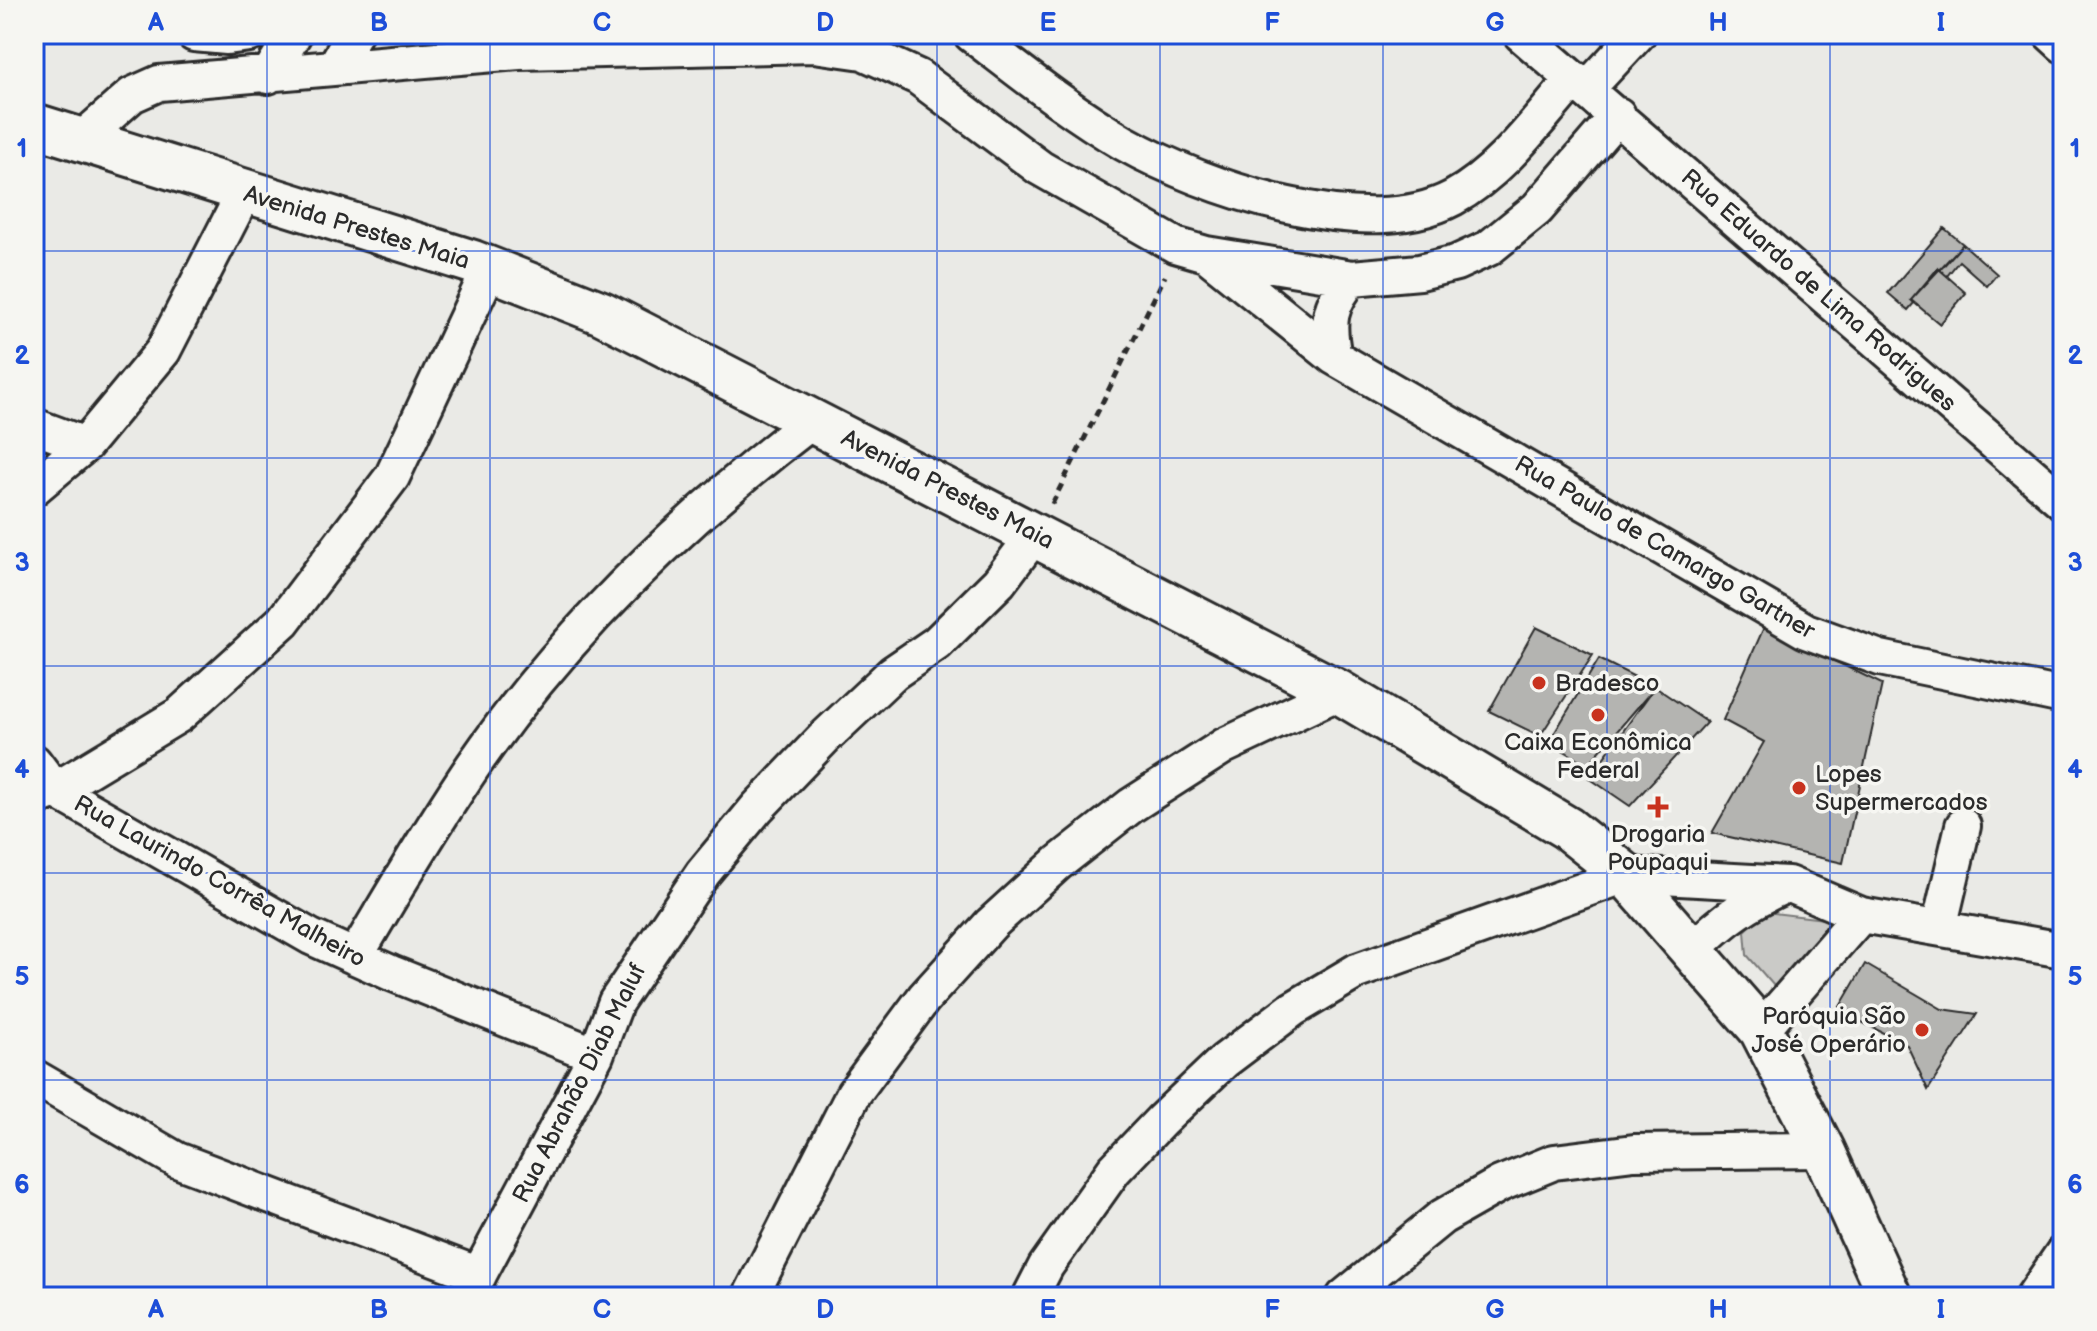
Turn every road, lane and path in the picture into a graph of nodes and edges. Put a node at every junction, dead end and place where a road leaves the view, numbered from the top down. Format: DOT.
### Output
graph roads {
  1 [pos="194,34"];
  2 [pos="250,34"];
  3 [pos="294,34"];
  4 [pos="354,34"];
  5 [pos="971,34"];
  6 [pos="1521,34"];
  7 [pos="1638,34"];
  8 [pos="2051,34"];
  9 [pos="683,40"];
  10 [pos="2063,45"];
  11 [pos="334,68"];
  12 [pos="268,76"];
  13 [pos="1580,84"];
  14 [pos="1618,115"];
  15 [pos="34,125"];
  16 [pos="82,139"];
  17 [pos="244,193"];
  18 [pos="1190,250"];
  19 [pos="490,268"];
  20 [pos="1352,278"];
  21 [pos="1334,357"];
  22 [pos="812,421"];
  23 [pos="34,426"];
  24 [pos="85,445"];
  25 [pos="34,488"];
  26 [pos="2063,502"];
  27 [pos="1036,533"];
  28 [pos="1339,692"];
  29 [pos="2063,696"];
  30 [pos="34,762"];
  31 [pos="45,794"];
  32 [pos="1963,826"];
  33 [pos="1626,875"];
  34 [pos="1788,884"];
  35 [pos="1861,915"];
  36 [pos="1939,928"];
  37 [pos="1694,949"];
  38 [pos="2063,950"];
  39 [pos="355,957"];
  40 [pos="1761,1030"];
  41 [pos="596,1055"];
  42 [pos="34,1077"];
  43 [pos="1823,1150"];
  44 [pos="2063,1253"];
  45 [pos="473,1286"];
  46 [pos="750,1297"];
  47 [pos="1030,1297"];
  48 [pos="1344,1297"];
  49 [pos="1890,1297"];
  50 [pos="2033,1297"];
  1 -- 2 [label="street"];
  3 -- 12 [label="street"];
  4 -- 11 [label="street"];
  5 -- 13 [label="street"];
  6 -- 13 [label="street, Rua Eduardo de Lima Rodrigues"];
  7 -- 13 [label="street"];
  8 -- 10 [label="street"];
  9 -- 11 [label="street"];
  9 -- 18 [label="street"];
  11 -- 12 [label="street"];
  12 -- 16 [label="street"];
  13 -- 14 [label="street, Rua Eduardo de Lima Rodrigues"];
  14 -- 20 [label="street"];
  14 -- 26 [label="street, Rua Eduardo de Lima Rodrigues"];
  15 -- 16 [label="main road, Avenida Prestes Maia"];
  16 -- 17 [label="main road, Avenida Prestes Maia"];
  17 -- 19 [label="main road, Avenida Prestes Maia"];
  17 -- 24 [label="street"];
  18 -- 20 [label="street"];
  18 -- 21 [label="street, Rua Paulo de Camargo Gartner"];
  18 -- 27 [label="path"];
  19 -- 22 [label="main road, Avenida Prestes Maia"];
  19 -- 31 [label="street"];
  20 -- 21 [label="street"];
  21 -- 29 [label="street, Rua Paulo de Camargo Gartner"];
  22 -- 27 [label="main road, Avenida Prestes Maia"];
  22 -- 39 [label="street"];
  23 -- 24 [label="street"];
  24 -- 25 [label="street"];
  27 -- 28 [label="main road, Avenida Prestes Maia"];
  27 -- 41 [label="street, Rua Abrahão Diab Maluf"];
  28 -- 33 [label="main road, Avenida Prestes Maia"];
  28 -- 46 [label="street"];
  30 -- 31 [label="street, Rua Laurindo Corrêa Malheiro"];
  31 -- 39 [label="street, Rua Laurindo Corrêa Malheiro"];
  32 -- 36 [label="street"];
  33 -- 34 [label="street"];
  33 -- 37 [label="main road, Avenida Prestes Maia"];
  33 -- 47 [label="street"];
  34 -- 35 [label="street"];
  34 -- 37 [label="street"];
  35 -- 36 [label="street"];
  35 -- 40 [label="street"];
  36 -- 38 [label="street"];
  37 -- 40 [label="main road, Avenida Prestes Maia"];
  39 -- 41 [label="street, Rua Laurindo Corrêa Malheiro"];
  40 -- 43 [label="main road, Avenida Prestes Maia"];
  41 -- 45 [label="street, Rua Abrahão Diab Maluf"];
  42 -- 45 [label="street"];
  43 -- 48 [label="street"];
  43 -- 49 [label="main road, Avenida Prestes Maia"];
  44 -- 50 [label="street"];
}
